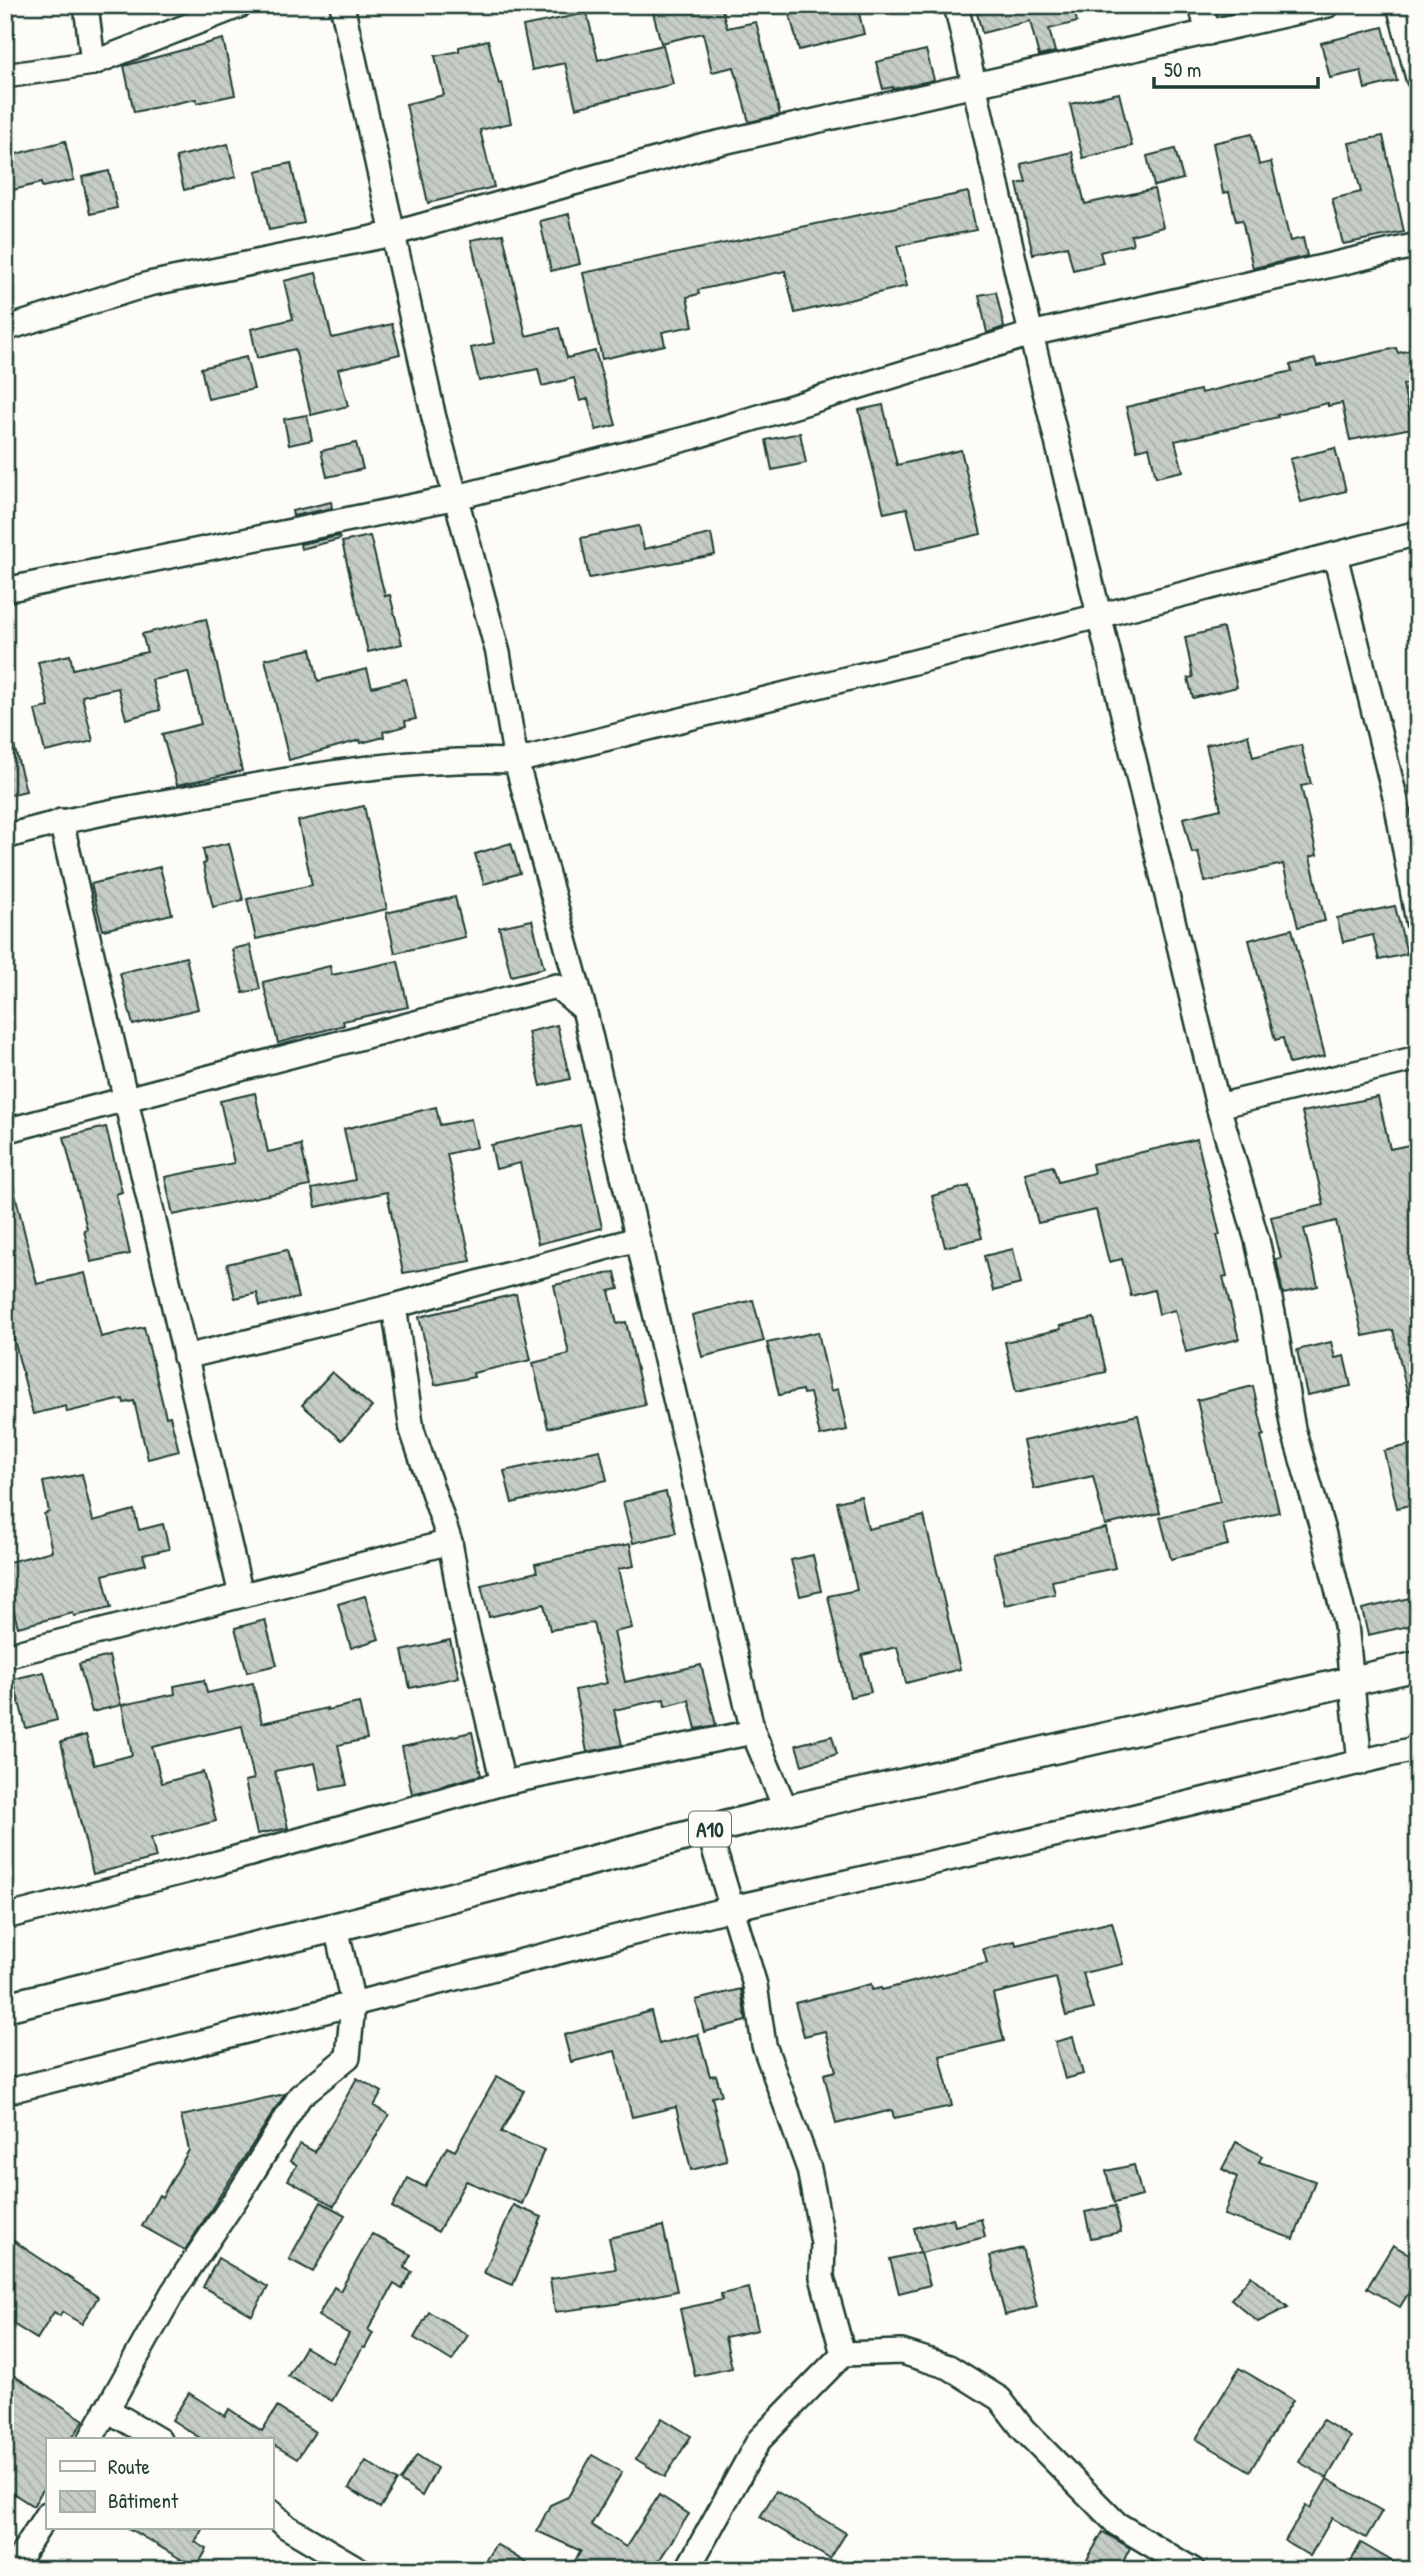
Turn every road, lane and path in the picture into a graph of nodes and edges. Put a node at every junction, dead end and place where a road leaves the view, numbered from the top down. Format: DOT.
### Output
graph roads {
  1 [pos="86,5"];
  2 [pos="241,5"];
  3 [pos="342,5"];
  4 [pos="956,5"];
  5 [pos="1201,5"];
  6 [pos="1328,5"];
  7 [pos="1399,5"];
  8 [pos="1208,33"];
  9 [pos="93,63"];
  10 [pos="5,76"];
  11 [pos="1418,78"];
  12 [pos="974,86"];
  13 [pos="392,234"];
  14 [pos="1418,245"];
  15 [pos="5,329"];
  16 [pos="1031,334"];
  17 [pos="457,497"];
  18 [pos="1418,533"];
  19 [pos="1335,555"];
  20 [pos="5,590"];
  21 [pos="1099,616"];
  22 [pos="516,761"];
  23 [pos="1407,798"];
  24 [pos="61,821"];
  25 [pos="5,837"];
  26 [pos="1418,922"];
  27 [pos="584,1009"];
  28 [pos="1418,1058"];
  29 [pos="126,1099"];
  30 [pos="1219,1106"];
  31 [pos="5,1131"];
  32 [pos="637,1239"];
  33 [pos="394,1306"];
  34 [pos="186,1357"];
  35 [pos="450,1542"];
  36 [pos="241,1595"];
  37 [pos="5,1656"];
  38 [pos="1418,1666"];
  39 [pos="1352,1682"];
  40 [pos="753,1732"];
  41 [pos="1418,1748"];
  42 [pos="1360,1763"];
  43 [pos="503,1783"];
  44 [pos="786,1810"];
  45 [pos="708,1829"];
  46 [pos="732,1908"];
  47 [pos="5,1917"];
  48 [pos="336,1927"];
  49 [pos="353,2004"];
  50 [pos="5,2007"];
  51 [pos="5,2092"];
  52 [pos="843,2354"];
  53 [pos="106,2409"];
  54 [pos="91,2438"];
  55 [pos="156,2438"];
  56 [pos="273,2514"];
  57 [pos="46,2516"];
  58 [pos="12,2570"];
  59 [pos="360,2570"];
  60 [pos="687,2570"];
  61 [pos="1193,2570"];
  1 -- 9 [label="street"];
  2 -- 9 [label="street"];
  3 -- 13 [label="street"];
  4 -- 12 [label="street"];
  5 -- 8 [label="street"];
  6 -- 8 [label="street"];
  7 -- 11 [label="street"];
  8 -- 12 [label="street"];
  9 -- 10 [label="street"];
  12 -- 13 [label="street"];
  12 -- 16 [label="street"];
  13 -- 15 [label="street"];
  13 -- 17 [label="street"];
  14 -- 16 [label="street"];
  16 -- 17 [label="street"];
  16 -- 21 [label="street"];
  17 -- 20 [label="street"];
  17 -- 22 [label="street"];
  18 -- 19 [label="street"];
  19 -- 21 [label="street"];
  19 -- 23 [label="street"];
  21 -- 22 [label="street"];
  21 -- 30 [label="street"];
  22 -- 24 [label="street"];
  22 -- 27 [label="street"];
  23 -- 26 [label="street"];
  24 -- 25 [label="street"];
  24 -- 29 [label="street"];
  27 -- 29 [label="street"];
  27 -- 32 [label="street"];
  28 -- 30 [label="street"];
  29 -- 31 [label="street"];
  29 -- 34 [label="street"];
  30 -- 39 [label="street"];
  32 -- 33 [label="street"];
  32 -- 40 [label="street"];
  33 -- 34 [label="street"];
  33 -- 35 [label="street"];
  34 -- 36 [label="street"];
  35 -- 36 [label="street"];
  35 -- 43 [label="street"];
  36 -- 37 [label="street"];
  38 -- 39 [label="main road, A10"];
  39 -- 42 [label="street"];
  39 -- 44 [label="main road, A10"];
  40 -- 43 [label="street"];
  40 -- 44 [label="street"];
  41 -- 42 [label="street"];
  42 -- 46 [label="street"];
  43 -- 47 [label="street"];
  44 -- 45 [label="main road, A10"];
  45 -- 46 [label="street"];
  45 -- 48 [label="main road, A10"];
  46 -- 49 [label="street"];
  46 -- 52 [label="street"];
  48 -- 49 [label="street"];
  48 -- 50 [label="main road, A10"];
  49 -- 51 [label="street"];
  49 -- 53 [label="street"];
  52 -- 60 [label="street"];
  52 -- 61 [label="street"];
  53 -- 54 [label="street"];
  53 -- 55 [label="street"];
  56 -- 59 [label="street"];
  57 -- 58 [label="street"];
}
